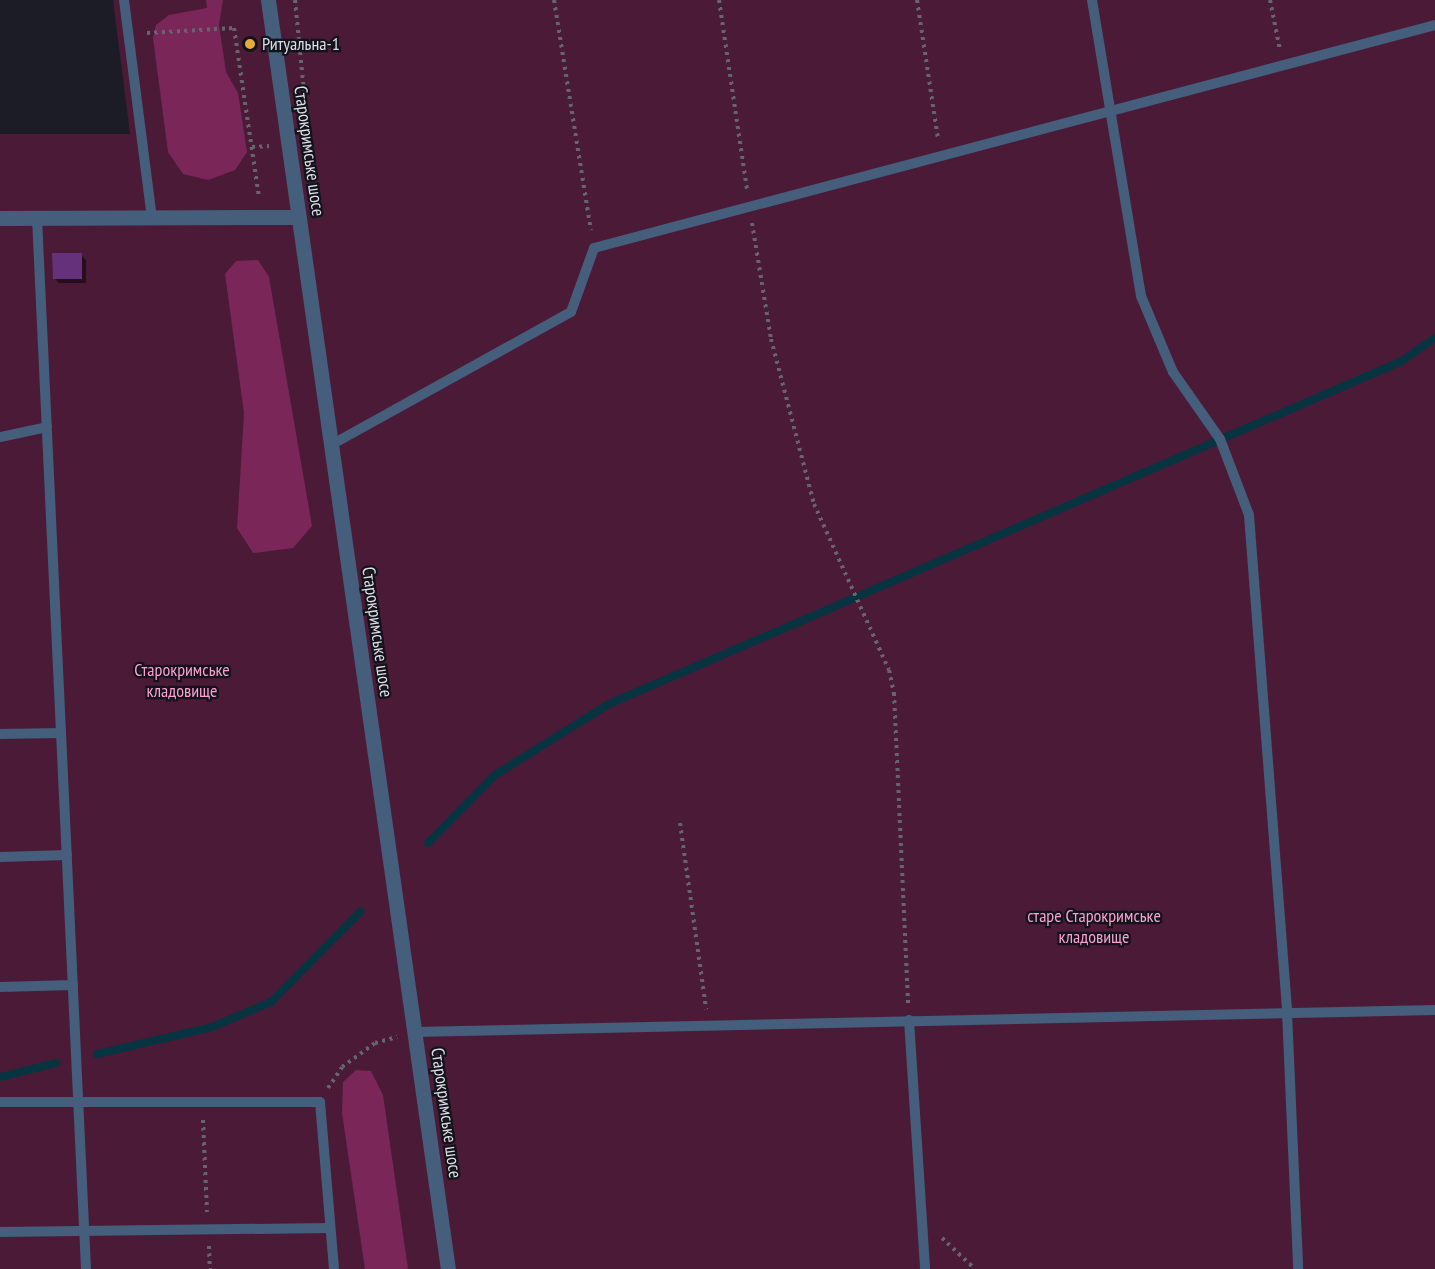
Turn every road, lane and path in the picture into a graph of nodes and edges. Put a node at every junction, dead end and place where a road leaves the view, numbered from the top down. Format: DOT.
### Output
graph roads {
  1 [pos="124,0"];
  2 [pos="268,0"];
  3 [pos="554,0"];
  4 [pos="718,0"];
  5 [pos="917,0"];
  6 [pos="1092,0"];
  7 [pos="1270,0"];
  8 [pos="1435,25"];
  9 [pos="128,34"];
  10 [pos="1284,65"];
  11 [pos="1110,111"];
  12 [pos="941,156"];
  13 [pos="750,207"];
  14 [pos="262,217"];
  15 [pos="298,217"];
  16 [pos="0,218"];
  17 [pos="37,218"];
  18 [pos="152,218"];
  19 [pos="594,248"];
  20 [pos="47,427"];
  21 [pos="0,437"];
  22 [pos="331,445"];
  23 [pos="0,734"];
  24 [pos="61,734"];
  25 [pos="680,823"];
  26 [pos="67,855"];
  27 [pos="0,856"];
  28 [pos="73,985"];
  29 [pos="0,987"];
  30 [pos="1435,1010"];
  31 [pos="1287,1012"];
  32 [pos="909,1020"];
  33 [pos="708,1024"];
  34 [pos="414,1032"];
  35 [pos="0,1102"];
  36 [pos="78,1102"];
  37 [pos="202,1102"];
  38 [pos="320,1102"];
  39 [pos="922,1219"];
  40 [pos="330,1228"];
  41 [pos="208,1229"];
  42 [pos="85,1231"];
  43 [pos="0,1232"];
  44 [pos="86,1269"];
  45 [pos="210,1269"];
  46 [pos="334,1269"];
  47 [pos="448,1269"];
  48 [pos="926,1269"];
  49 [pos="975,1269"];
  50 [pos="1298,1269"];
  1 -- 9 [label="lane"];
  2 -- 15 [label="street, Старокримське шосе"];
  3 -- 19 [label="path"];
  4 -- 13 [label="path"];
  5 -- 12 [label="path"];
  6 -- 11 [label="lane"];
  7 -- 10 [label="path"];
  8 -- 10 [label="lane"];
  9 -- 14 [label="path"];
  9 -- 18 [label="lane"];
  10 -- 11 [label="lane"];
  11 -- 12 [label="lane"];
  11 -- 31 [label="lane"];
  12 -- 13 [label="lane"];
  13 -- 19 [label="lane"];
  13 -- 32 [label="path"];
  14 -- 15 [label="street"];
  14 -- 18 [label="street"];
  15 -- 22 [label="street, Старокримське шосе"];
  16 -- 17 [label="street"];
  17 -- 18 [label="street"];
  17 -- 20 [label="lane"];
  19 -- 22 [label="lane"];
  20 -- 21 [label="lane"];
  20 -- 24 [label="lane"];
  22 -- 34 [label="street, Старокримське шосе"];
  23 -- 24 [label="lane"];
  24 -- 26 [label="lane"];
  25 -- 33 [label="path"];
  26 -- 27 [label="lane"];
  26 -- 28 [label="lane"];
  28 -- 29 [label="lane"];
  28 -- 36 [label="lane"];
  30 -- 31 [label="lane"];
  31 -- 32 [label="lane"];
  31 -- 50 [label="lane"];
  32 -- 33 [label="lane"];
  32 -- 39 [label="lane"];
  33 -- 34 [label="lane"];
  34 -- 38 [label="path"];
  34 -- 47 [label="street, Старокримське шосе"];
  35 -- 36 [label="lane"];
  36 -- 37 [label="lane"];
  36 -- 42 [label="lane"];
  37 -- 38 [label="lane"];
  37 -- 41 [label="path"];
  38 -- 40 [label="lane"];
  39 -- 48 [label="lane"];
  39 -- 49 [label="path"];
  40 -- 41 [label="lane"];
  40 -- 46 [label="lane"];
  41 -- 42 [label="lane"];
  41 -- 45 [label="path"];
  42 -- 43 [label="lane"];
  42 -- 44 [label="lane"];
}
